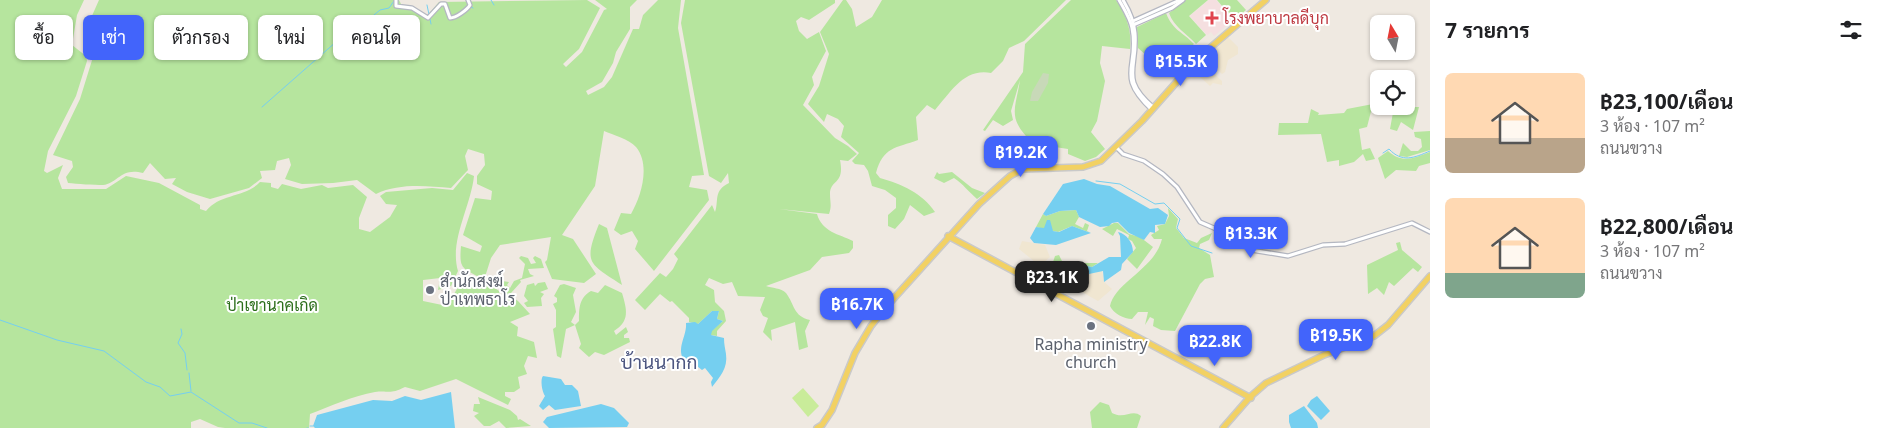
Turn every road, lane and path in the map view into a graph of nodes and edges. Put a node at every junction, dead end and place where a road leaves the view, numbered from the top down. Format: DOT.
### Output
graph roads {
  1 [pos="396,0"];
  2 [pos="468,0"];
  3 [pos="1180,0"];
  4 [pos="1184,0"];
  5 [pos="1264,0"];
  6 [pos="1122,2"];
  7 [pos="1132,23"];
  8 [pos="1152,108"];
  9 [pos="1115,146"];
  10 [pos="1430,232"];
  11 [pos="950,238"];
  12 [pos="1430,276"];
  13 [pos="1430,280"];
  14 [pos="1251,397"];
  15 [pos="815,428"];
  16 [pos="1224,428"];
  1 -- 2 [label="street"];
  3 -- 7 [label="street"];
  4 -- 7 [label="street"];
  5 -- 8 [label="main road"];
  5 -- 8 [label="main road"];
  6 -- 7 [label="street"];
  7 -- 8 [label="street"];
  8 -- 9 [label="main road"];
  9 -- 10 [label="street"];
  9 -- 11 [label="main road"];
  11 -- 14 [label="main road"];
  11 -- 15 [label="main road"];
  11 -- 15 [label="main road"];
  12 -- 14 [label="main road"];
  13 -- 14 [label="main road"];
  14 -- 16 [label="main road"];
}
